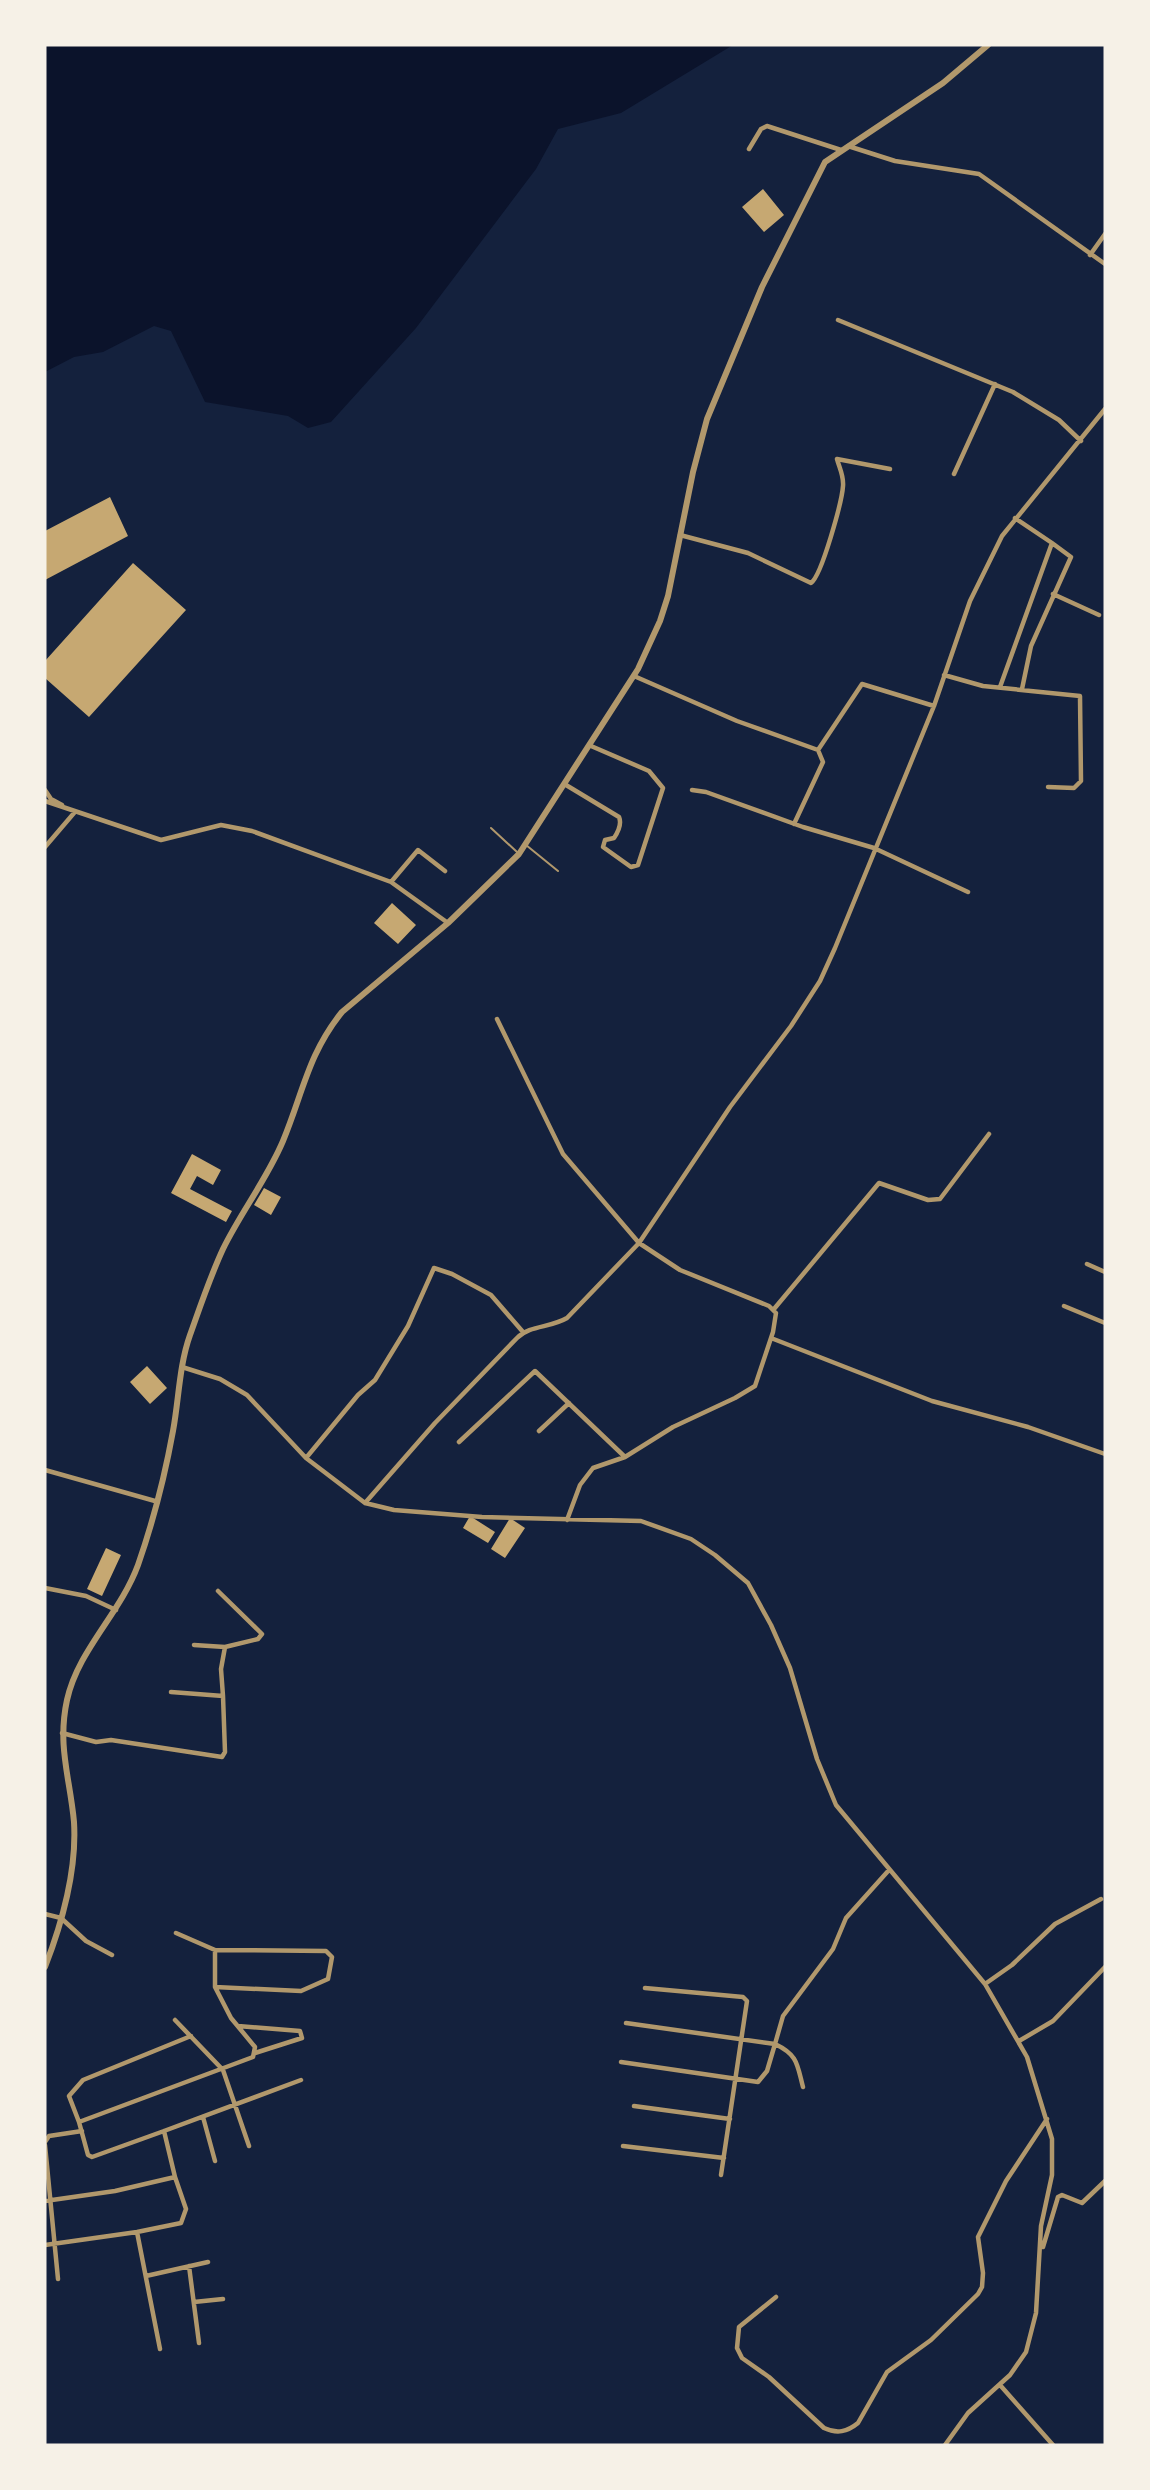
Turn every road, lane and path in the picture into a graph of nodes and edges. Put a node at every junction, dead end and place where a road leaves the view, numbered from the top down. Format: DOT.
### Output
graph roads {
  1 [pos="988,45"];
  2 [pos="848,146"];
  3 [pos="749,149"];
  4 [pos="841,150"];
  5 [pos="1105,234"];
  6 [pos="1090,255"];
  7 [pos="1105,264"];
  8 [pos="838,320"];
  9 [pos="995,384"];
  10 [pos="1105,409"];
  11 [pos="1081,441"];
  12 [pos="890,469"];
  13 [pos="954,474"];
  14 [pos="1015,518"];
  15 [pos="680,536"];
  16 [pos="1052,543"];
  17 [pos="1053,594"];
  18 [pos="1099,615"];
  19 [pos="944,675"];
  20 [pos="634,676"];
  21 [pos="999,687"];
  22 [pos="1022,689"];
  23 [pos="934,706"];
  24 [pos="591,746"];
  25 [pos="818,750"];
  26 [pos="566,785"];
  27 [pos="1048,788"];
  28 [pos="45,790"];
  29 [pos="692,790"];
  30 [pos="45,801"];
  31 [pos="74,813"];
  32 [pos="794,824"];
  33 [pos="491,828"];
  34 [pos="526,845"];
  35 [pos="45,847"];
  36 [pos="874,848"];
  37 [pos="519,854"];
  38 [pos="445,871"];
  39 [pos="558,872"];
  40 [pos="391,882"];
  41 [pos="968,892"];
  42 [pos="448,923"];
  43 [pos="496,1019"];
  44 [pos="989,1134"];
  45 [pos="639,1243"];
  46 [pos="1087,1264"];
  47 [pos="1105,1272"];
  48 [pos="1064,1306"];
  49 [pos="774,1309"];
  50 [pos="1105,1323"];
  51 [pos="523,1332"];
  52 [pos="771,1338"];
  53 [pos="182,1367"];
  54 [pos="569,1403"];
  55 [pos="539,1431"];
  56 [pos="459,1442"];
  57 [pos="1105,1454"];
  58 [pos="625,1457"];
  59 [pos="306,1458"];
  60 [pos="45,1470"];
  61 [pos="155,1501"];
  62 [pos="365,1503"];
  63 [pos="567,1520"];
  64 [pos="45,1588"];
  65 [pos="218,1591"];
  66 [pos="117,1610"];
  67 [pos="194,1645"];
  68 [pos="225,1647"];
  69 [pos="171,1692"];
  70 [pos="223,1696"];
  71 [pos="62,1732"];
  72 [pos="889,1870"];
  73 [pos="1101,1899"];
  74 [pos="45,1914"];
  75 [pos="61,1918"];
  76 [pos="176,1933"];
  77 [pos="215,1950"];
  78 [pos="112,1955"];
  79 [pos="45,1967"];
  80 [pos="1105,1967"];
  81 [pos="985,1984"];
  82 [pos="215,1987"];
  83 [pos="645,1988"];
  84 [pos="175,2020"];
  85 [pos="626,2024"];
  86 [pos="238,2026"];
  87 [pos="191,2036"];
  88 [pos="743,2038"];
  89 [pos="1019,2041"];
  90 [pos="775,2044"];
  91 [pos="255,2053"];
  92 [pos="621,2062"];
  93 [pos="223,2070"];
  94 [pos="736,2079"];
  95 [pos="301,2080"];
  96 [pos="803,2087"];
  97 [pos="234,2105"];
  98 [pos="634,2106"];
  99 [pos="203,2117"];
  100 [pos="730,2119"];
  101 [pos="1047,2119"];
  102 [pos="79,2122"];
  103 [pos="82,2131"];
  104 [pos="164,2132"];
  105 [pos="45,2143"];
  106 [pos="249,2146"];
  107 [pos="623,2146"];
  108 [pos="724,2158"];
  109 [pos="215,2161"];
  110 [pos="721,2175"];
  111 [pos="175,2178"];
  112 [pos="1105,2181"];
  113 [pos="1098,2187"];
  114 [pos="1105,2190"];
  115 [pos="47,2200"];
  116 [pos="137,2232"];
  117 [pos="55,2244"];
  118 [pos="45,2245"];
  119 [pos="1041,2252"];
  120 [pos="208,2262"];
  121 [pos="189,2266"];
  122 [pos="146,2276"];
  123 [pos="58,2280"];
  124 [pos="776,2298"];
  125 [pos="223,2299"];
  126 [pos="194,2302"];
  127 [pos="199,2343"];
  128 [pos="160,2349"];
  129 [pos="1000,2385"];
  130 [pos="945,2445"];
  131 [pos="1053,2445"];
  1 -- 2 [label="street"];
  2 -- 4 [label="street"];
  2 -- 6 [label="street"];
  3 -- 4 [label="street"];
  4 -- 15 [label="street"];
  5 -- 6 [label="street"];
  6 -- 7 [label="street"];
  8 -- 9 [label="street"];
  9 -- 11 [label="street"];
  9 -- 13 [label="street"];
  10 -- 11 [label="street"];
  11 -- 14 [label="street"];
  12 -- 15 [label="street"];
  14 -- 16 [label="street"];
  14 -- 19 [label="street"];
  15 -- 20 [label="street"];
  16 -- 17 [label="street"];
  16 -- 21 [label="street"];
  17 -- 18 [label="street"];
  17 -- 22 [label="street"];
  19 -- 21 [label="street"];
  19 -- 23 [label="street"];
  20 -- 24 [label="street"];
  20 -- 25 [label="street"];
  21 -- 22 [label="street"];
  22 -- 27 [label="street"];
  23 -- 25 [label="street"];
  23 -- 36 [label="street"];
  24 -- 26 [label="street"];
  24 -- 26 [label="street"];
  25 -- 32 [label="street"];
  26 -- 34 [label="street"];
  28 -- 31 [label="street"];
  29 -- 32 [label="street"];
  30 -- 31 [label="street"];
  31 -- 35 [label="street"];
  31 -- 40 [label="street"];
  32 -- 36 [label="street"];
  33 -- 37 [label="lane"];
  34 -- 37 [label="street"];
  34 -- 39 [label="lane"];
  36 -- 41 [label="street"];
  36 -- 45 [label="street"];
  37 -- 42 [label="street"];
  38 -- 40 [label="street"];
  40 -- 42 [label="street"];
  42 -- 53 [label="street"];
  43 -- 45 [label="street"];
  44 -- 49 [label="street"];
  45 -- 49 [label="street"];
  45 -- 51 [label="street"];
  46 -- 47 [label="street"];
  48 -- 50 [label="street"];
  49 -- 52 [label="street"];
  51 -- 59 [label="street"];
  51 -- 62 [label="street"];
  52 -- 57 [label="street"];
  52 -- 58 [label="street"];
  53 -- 59 [label="street"];
  53 -- 61 [label="street"];
  54 -- 55 [label="street"];
  54 -- 56 [label="street"];
  54 -- 58 [label="street"];
  58 -- 63 [label="street"];
  59 -- 62 [label="street"];
  60 -- 61 [label="street"];
  61 -- 66 [label="street"];
  62 -- 63 [label="street"];
  63 -- 72 [label="street"];
  64 -- 66 [label="street"];
  65 -- 68 [label="street"];
  66 -- 71 [label="street"];
  67 -- 68 [label="street"];
  68 -- 70 [label="street"];
  69 -- 70 [label="street"];
  70 -- 71 [label="street"];
  71 -- 75 [label="street"];
  72 -- 81 [label="street"];
  72 -- 90 [label="street"];
  73 -- 81 [label="street"];
  74 -- 75 [label="street"];
  75 -- 78 [label="street"];
  75 -- 79 [label="street"];
  76 -- 77 [label="street"];
  77 -- 82 [label="street"];
  77 -- 82 [label="street"];
  80 -- 89 [label="street"];
  81 -- 89 [label="street"];
  82 -- 86 [label="street"];
  83 -- 88 [label="street"];
  84 -- 87 [label="street"];
  85 -- 88 [label="street"];
  86 -- 91 [label="street"];
  86 -- 91 [label="street"];
  87 -- 93 [label="street"];
  87 -- 102 [label="street"];
  88 -- 90 [label="street"];
  88 -- 94 [label="street"];
  89 -- 101 [label="street"];
  90 -- 94 [label="street"];
  90 -- 96 [label="street"];
  91 -- 93 [label="street"];
  92 -- 94 [label="street"];
  93 -- 97 [label="street"];
  93 -- 102 [label="street"];
  94 -- 100 [label="street"];
  95 -- 97 [label="street"];
  97 -- 99 [label="street"];
  97 -- 106 [label="street"];
  98 -- 100 [label="street"];
  99 -- 104 [label="street"];
  99 -- 109 [label="street"];
  100 -- 108 [label="street"];
  101 -- 119 [label="street"];
  101 -- 124 [label="street"];
  102 -- 103 [label="street"];
  103 -- 104 [label="street"];
  103 -- 105 [label="street"];
  104 -- 111 [label="street"];
  105 -- 115 [label="street"];
  107 -- 108 [label="street"];
  108 -- 110 [label="street"];
  111 -- 115 [label="street"];
  111 -- 116 [label="street"];
  112 -- 113 [label="street"];
  113 -- 114 [label="street"];
  113 -- 119 [label="street"];
  115 -- 117 [label="street"];
  116 -- 117 [label="street"];
  116 -- 122 [label="street"];
  117 -- 118 [label="street"];
  117 -- 123 [label="street"];
  119 -- 129 [label="street"];
  120 -- 121 [label="street"];
  121 -- 122 [label="street"];
  121 -- 126 [label="street"];
  122 -- 128 [label="street"];
  125 -- 126 [label="street"];
  126 -- 127 [label="street"];
  129 -- 130 [label="street"];
  129 -- 131 [label="street"];
}
